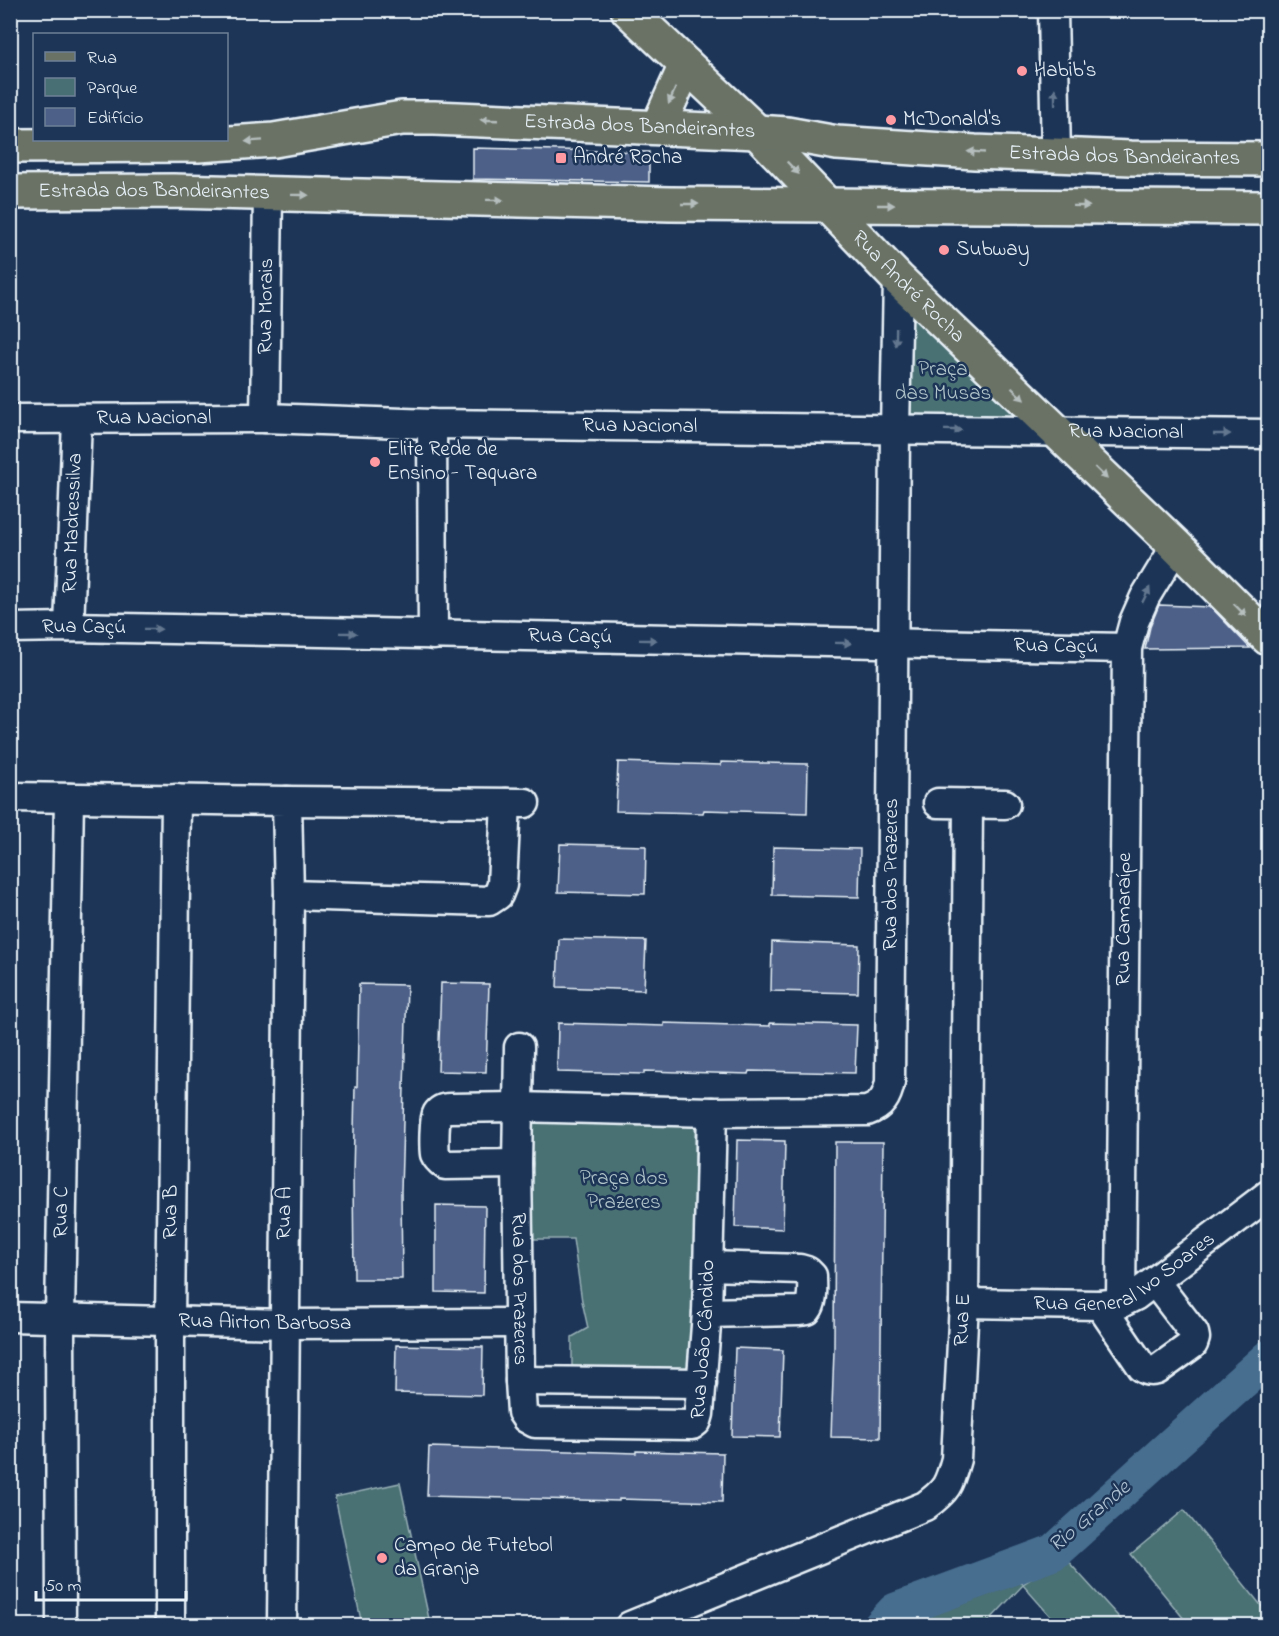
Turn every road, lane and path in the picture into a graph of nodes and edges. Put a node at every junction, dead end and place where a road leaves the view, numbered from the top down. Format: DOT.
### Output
graph roads {
  1 [pos="627,10"];
  2 [pos="1053,10"];
  3 [pos="686,65"];
  4 [pos="658,127"];
  5 [pos="757,132"];
  6 [pos="10,146"];
  7 [pos="1056,156"];
  8 [pos="1269,159"];
  9 [pos="10,192"];
  10 [pos="268,194"];
  11 [pos="827,205"];
  12 [pos="1269,208"];
  13 [pos="898,279"];
  14 [pos="265,418"];
  15 [pos="10,419"];
  16 [pos="77,420"];
  17 [pos="432,424"];
  18 [pos="895,429"];
  19 [pos="1058,433"];
  20 [pos="1269,434"];
  21 [pos="1176,546"];
  22 [pos="69,627"];
  23 [pos="10,628"];
  24 [pos="433,635"];
  25 [pos="1269,638"];
  26 [pos="893,644"];
  27 [pos="1127,648"];
  28 [pos="10,797"];
  29 [pos="69,798"];
  30 [pos="176,799"];
  31 [pos="287,801"];
  32 [pos="938,803"];
  33 [pos="968,804"];
  34 [pos="1005,804"];
  35 [pos="289,896"];
  36 [pos="519,1047"];
  37 [pos="517,1107"];
  38 [pos="712,1112"];
  39 [pos="517,1164"];
  40 [pos="1269,1195"];
  41 [pos="709,1266"];
  42 [pos="1155,1282"];
  43 [pos="964,1303"];
  44 [pos="1110,1304"];
  45 [pos="707,1313"];
  46 [pos="10,1317"];
  47 [pos="60,1318"];
  48 [pos="170,1322"];
  49 [pos="518,1323"];
  50 [pos="284,1324"];
  51 [pos="520,1381"];
  52 [pos="702,1383"];
  53 [pos="522,1412"];
  54 [pos="61,1626"];
  55 [pos="170,1626"];
  56 [pos="282,1626"];
  57 [pos="630,1626"];
  1 -- 3 [label="main road, Rua André Rocha"];
  7 -- 2 [label="street, one-way"];
  3 -- 4 [label="main road, one-way"];
  3 -- 5 [label="main road, Rua André Rocha"];
  4 -- 5 [label="main road, Estrada dos Bandeirantes"];
  4 -- 6 [label="main road, Estrada dos Bandeirantes, one-way"];
  7 -- 5 [label="main road, Estrada dos Bandeirantes, one-way"];
  5 -- 11 [label="main road, Rua André Rocha, one-way"];
  7 -- 8 [label="main road, Estrada dos Bandeirantes"];
  9 -- 10 [label="main road, Estrada dos Bandeirantes"];
  10 -- 11 [label="main road, Estrada dos Bandeirantes, one-way"];
  10 -- 14 [label="street, Rua Morais"];
  11 -- 12 [label="main road, Estrada dos Bandeirantes, one-way"];
  11 -- 13 [label="main road, Rua André Rocha"];
  13 -- 18 [label="street, Rua dos Prazeres, one-way"];
  13 -- 19 [label="main road, Rua André Rocha, one-way"];
  14 -- 16 [label="street, Rua Nacional"];
  14 -- 17 [label="street, Rua Nacional"];
  15 -- 16 [label="street, Rua Nacional"];
  16 -- 22 [label="street, Rua Madressilva"];
  17 -- 18 [label="street, Rua Nacional"];
  17 -- 24 [label="street"];
  18 -- 19 [label="street, Rua Nacional, one-way"];
  18 -- 26 [label="street, Rua dos Prazeres"];
  19 -- 20 [label="street, Rua Nacional, one-way"];
  19 -- 21 [label="main road, Rua André Rocha, one-way"];
  21 -- 25 [label="main road, Rua André Rocha, one-way"];
  27 -- 21 [label="street, Rua Camaraípe, one-way"];
  22 -- 23 [label="street, Rua Caçú"];
  22 -- 24 [label="street, Rua Caçú, one-way"];
  24 -- 26 [label="street, Rua Caçú, one-way"];
  26 -- 27 [label="street, Rua Caçú"];
  26 -- 38 [label="street, Rua dos Prazeres"];
  27 -- 44 [label="street, Rua Camaraípe"];
  28 -- 29 [label="street"];
  29 -- 30 [label="street"];
  29 -- 47 [label="street, Rua C"];
  30 -- 31 [label="street"];
  30 -- 48 [label="street, Rua B"];
  31 -- 35 [label="street, Rua A"];
  31 -- 35 [label="street"];
  32 -- 33 [label="street"];
  33 -- 34 [label="street"];
  33 -- 43 [label="street, Rua E"];
  35 -- 50 [label="street, Rua A"];
  36 -- 37 [label="street, Rua dos Prazeres"];
  37 -- 38 [label="street, Rua dos Prazeres"];
  37 -- 39 [label="street, Rua dos Prazeres"];
  37 -- 39 [label="street, Rua dos Prazeres"];
  38 -- 41 [label="street, Rua João Cândido"];
  39 -- 49 [label="street, Rua dos Prazeres"];
  40 -- 42 [label="street, Rua General Ivo Soares"];
  41 -- 45 [label="street, Rua João Cândido"];
  41 -- 45 [label="street"];
  42 -- 44 [label="street, Rua General Ivo Soares"];
  42 -- 44 [label="street"];
  43 -- 44 [label="street, Rua General Ivo Soares"];
  43 -- 57 [label="street, Rua E"];
  45 -- 52 [label="street, Rua João Cândido"];
  46 -- 47 [label="street, Rua Airton Barbosa"];
  47 -- 48 [label="street, Rua Airton Barbosa"];
  47 -- 54 [label="street, Rua C"];
  48 -- 50 [label="street, Rua Airton Barbosa"];
  48 -- 55 [label="street, Rua B"];
  49 -- 50 [label="street, Rua Airton Barbosa"];
  49 -- 51 [label="street, Rua dos Prazeres"];
  50 -- 56 [label="street, Rua A"];
  51 -- 52 [label="street"];
  51 -- 53 [label="street, Rua dos Prazeres"];
  52 -- 53 [label="street, Rua João Cândido"];
}
